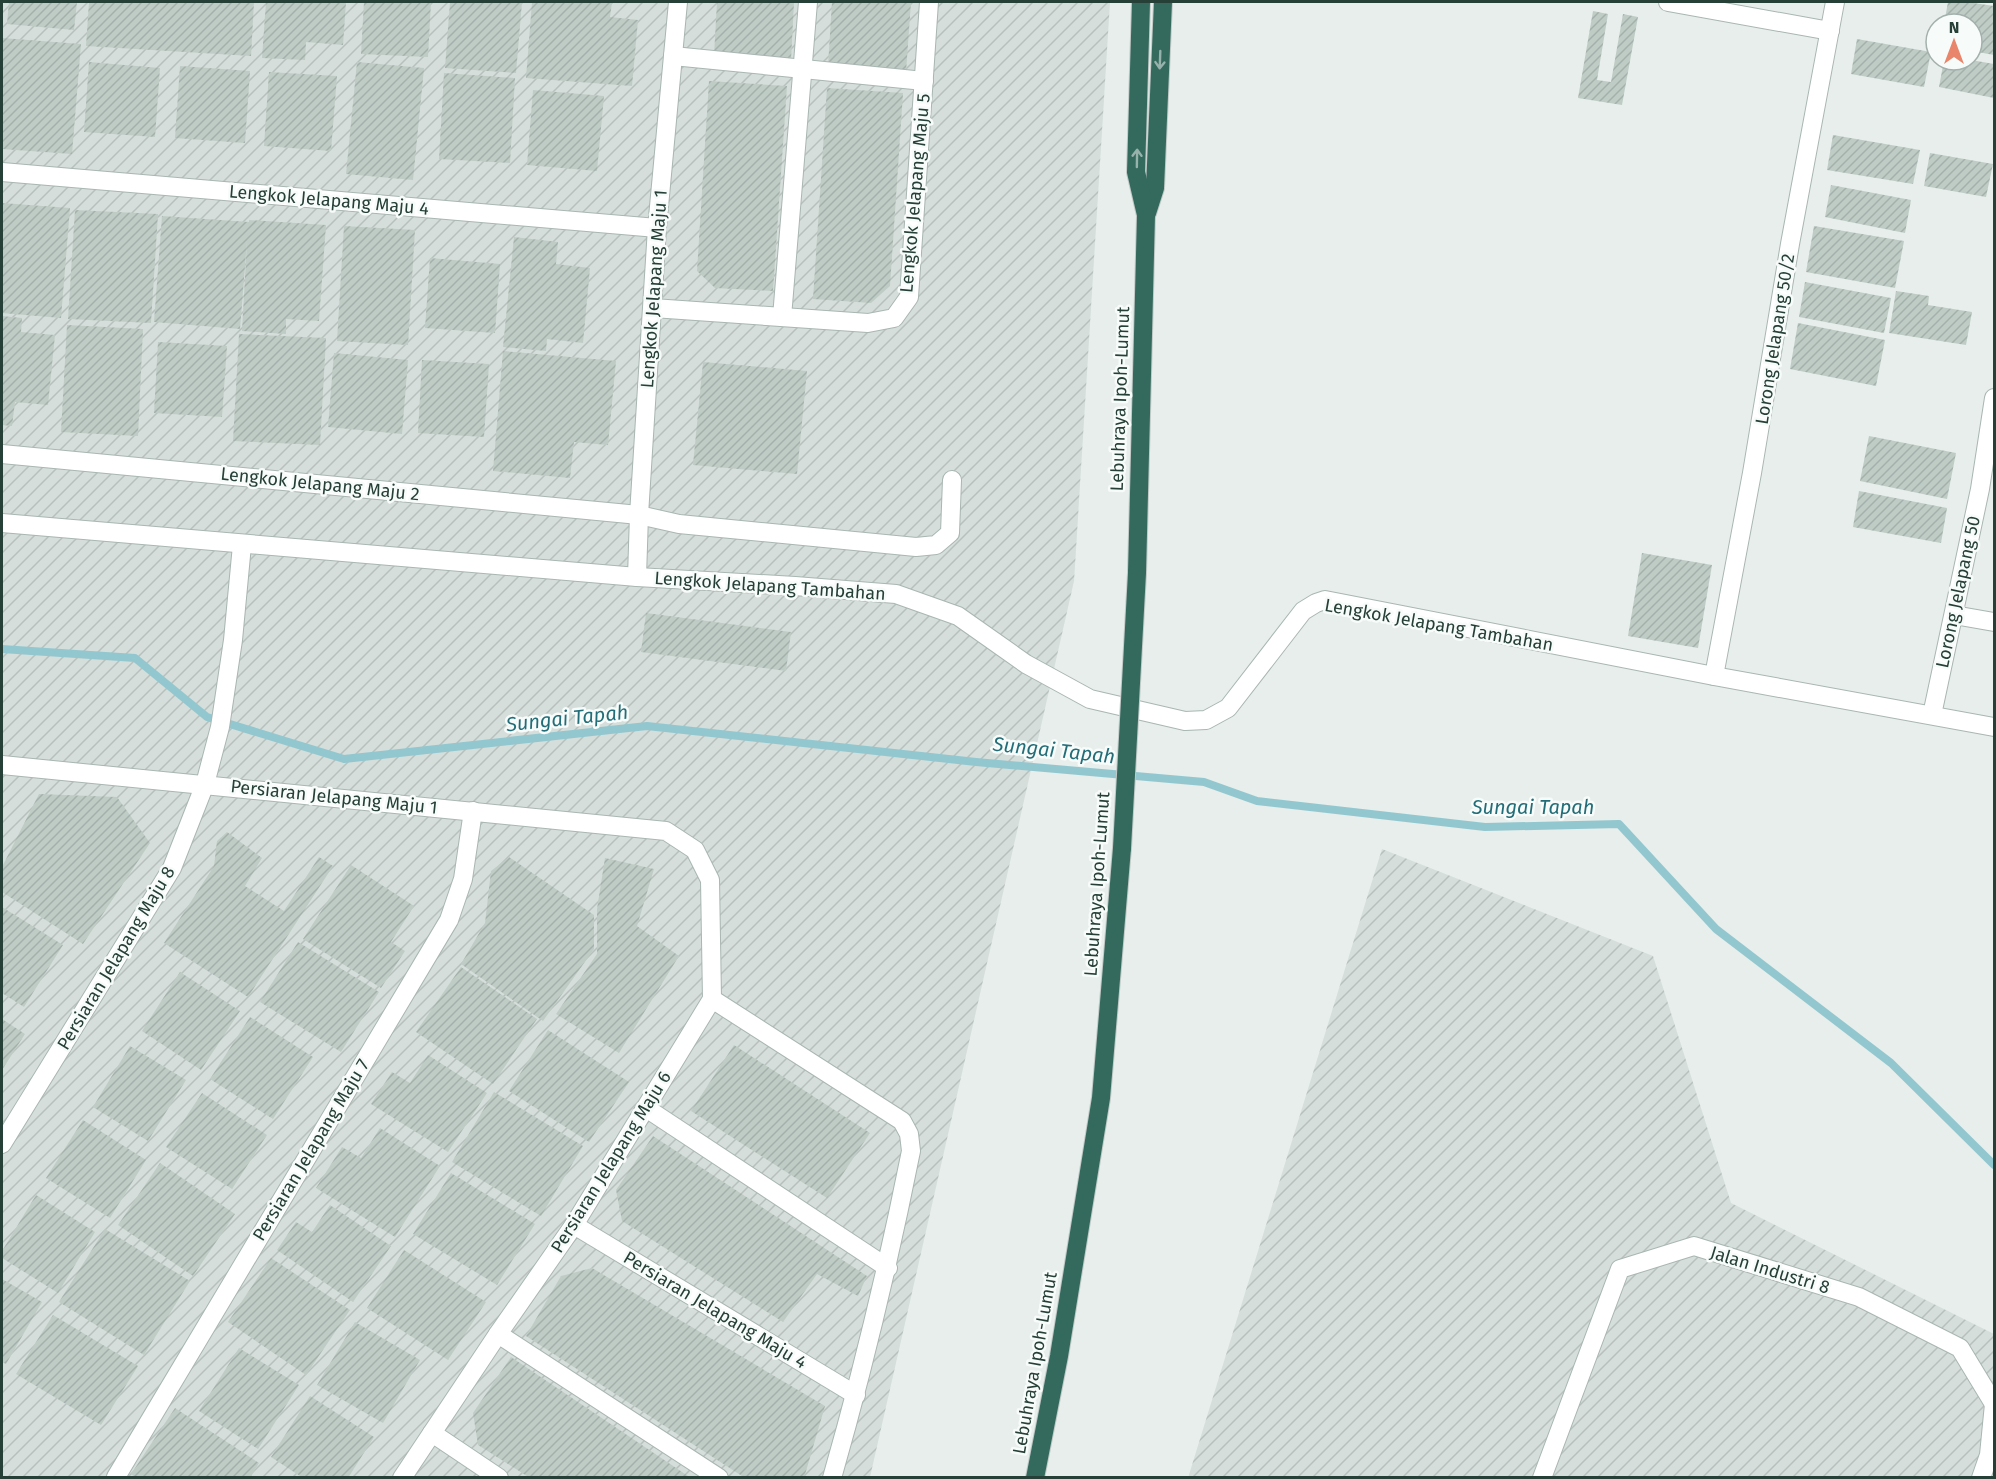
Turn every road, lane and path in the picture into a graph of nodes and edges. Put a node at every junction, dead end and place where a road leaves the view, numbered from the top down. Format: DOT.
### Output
graph roads {
  1 [pos="678,2"];
  2 [pos="808,2"];
  3 [pos="929,2"];
  4 [pos="1141,2"];
  5 [pos="1163,2"];
  6 [pos="1668,2"];
  7 [pos="1835,2"];
  8 [pos="1830,31"];
  9 [pos="673,56"];
  10 [pos="802,70"];
  11 [pos="924,81"];
  12 [pos="2,172"];
  13 [pos="1146,215"];
  14 [pos="657,228"];
  15 [pos="652,308"];
  16 [pos="782,317"];
  17 [pos="1995,398"];
  18 [pos="2,453"];
  19 [pos="952,480"];
  20 [pos="1987,490"];
  21 [pos="639,515"];
  22 [pos="2,522"];
  23 [pos="242,544"];
  24 [pos="637,577"];
  25 [pos="1954,615"];
  26 [pos="1995,622"];
  27 [pos="1714,676"];
  28 [pos="1932,715"];
  29 [pos="1995,727"];
  30 [pos="2,765"];
  31 [pos="205,784"];
  32 [pos="473,811"];
  33 [pos="712,999"];
  34 [pos="646,1108"];
  35 [pos="2,1144"];
  36 [pos="574,1225"];
  37 [pos="888,1268"];
  38 [pos="498,1334"];
  39 [pos="856,1395"];
  40 [pos="1995,1404"];
  41 [pos="432,1433"];
  42 [pos="116,1477"];
  43 [pos="402,1478"];
  44 [pos="499,1478"];
  45 [pos="719,1478"];
  46 [pos="832,1478"];
  47 [pos="1035,1478"];
  48 [pos="1542,1478"];
  49 [pos="1981,1478"];
  1 -- 9 [label="street, Lengkok Jelapang Maju 1"];
  2 -- 10 [label="street"];
  3 -- 11 [label="street, Lengkok Jelapang Maju 5"];
  13 -- 4 [label="highway, Lebuhraya Ipoh-Lumut, one-way"];
  5 -- 13 [label="highway, Lebuhraya Ipoh-Lumut, one-way"];
  6 -- 8 [label="street"];
  7 -- 8 [label="street, Lorong Jelapang 50/2"];
  8 -- 27 [label="street, Lorong Jelapang 50/2"];
  9 -- 10 [label="street"];
  9 -- 14 [label="street, Lengkok Jelapang Maju 1"];
  10 -- 11 [label="street"];
  10 -- 16 [label="street"];
  11 -- 16 [label="street, Lengkok Jelapang Maju 5"];
  12 -- 14 [label="street, Lengkok Jelapang Maju 4"];
  13 -- 47 [label="highway, Lebuhraya Ipoh-Lumut, bridge"];
  14 -- 15 [label="street, Lengkok Jelapang Maju 1"];
  15 -- 16 [label="street, Lengkok Jelapang Maju 5"];
  15 -- 21 [label="street, Lengkok Jelapang Maju 1"];
  17 -- 20 [label="street, Lorong Jelapang 50"];
  18 -- 21 [label="street, Lengkok Jelapang Maju 2"];
  19 -- 21 [label="street, Lengkok Jelapang Maju 2"];
  20 -- 25 [label="street, Lorong Jelapang 50"];
  21 -- 24 [label="street, Lengkok Jelapang Maju 1"];
  22 -- 23 [label="street, Lengkok Jelapang Tambahan"];
  23 -- 24 [label="street, Lengkok Jelapang Tambahan"];
  23 -- 31 [label="street, Persiaran Jelapang Maju 8"];
  24 -- 27 [label="street, Lengkok Jelapang Tambahan"];
  25 -- 26 [label="street"];
  25 -- 28 [label="street, Lorong Jelapang 50"];
  27 -- 28 [label="street, Lengkok Jelapang Tambahan"];
  28 -- 29 [label="street, Lengkok Jelapang Tambahan"];
  30 -- 31 [label="street, Persiaran Jelapang Maju 1"];
  31 -- 32 [label="street, Persiaran Jelapang Maju 1"];
  31 -- 35 [label="street, Persiaran Jelapang Maju 8"];
  32 -- 33 [label="street, Persiaran Jelapang Maju 1"];
  32 -- 42 [label="street, Persiaran Jelapang Maju 7"];
  33 -- 34 [label="street, Persiaran Jelapang Maju 6"];
  33 -- 37 [label="street"];
  34 -- 36 [label="street, Persiaran Jelapang Maju 6"];
  34 -- 37 [label="street"];
  36 -- 38 [label="street, Persiaran Jelapang Maju 6"];
  36 -- 39 [label="street, Persiaran Jelapang Maju 4"];
  37 -- 39 [label="street"];
  38 -- 41 [label="street, Persiaran Jelapang Maju 6"];
  38 -- 45 [label="street"];
  39 -- 46 [label="street"];
  40 -- 48 [label="street, Jalan Industri 8"];
  40 -- 49 [label="street, Jalan Industri 8"];
  41 -- 43 [label="street, Persiaran Jelapang Maju 6"];
  41 -- 44 [label="street"];
}
